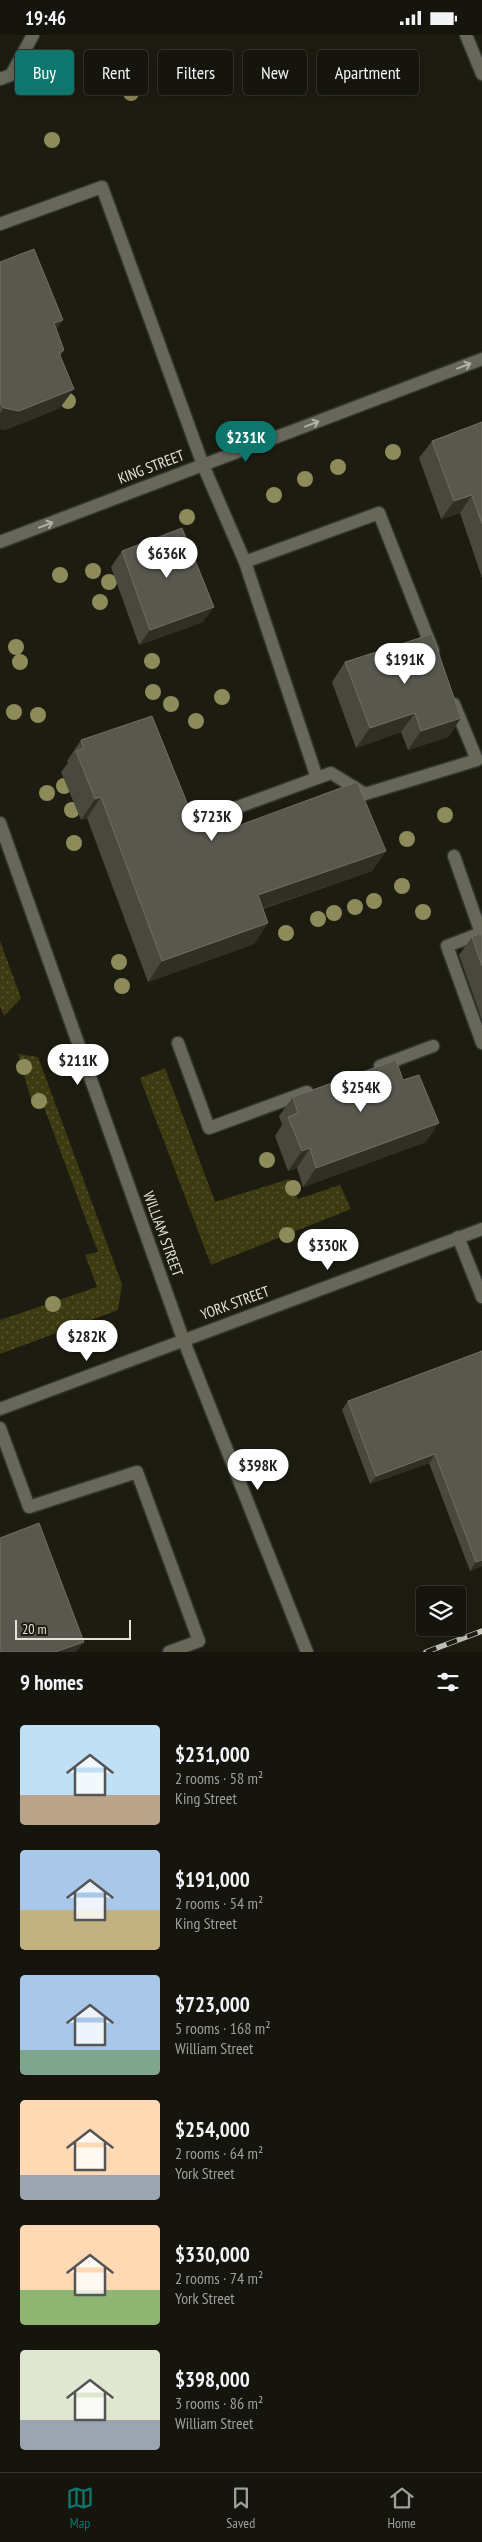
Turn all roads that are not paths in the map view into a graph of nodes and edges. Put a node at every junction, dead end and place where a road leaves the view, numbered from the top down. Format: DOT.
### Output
graph roads {
  1 [pos="33,35"];
  2 [pos="466,35"];
  3 [pos="482,74"];
  4 [pos="0,79"];
  5 [pos="0,224"];
  6 [pos="482,359"];
  7 [pos="203,465"];
  8 [pos="0,542"];
  9 [pos="245,562"];
  10 [pos="437,660"];
  11 [pos="448,687"];
  12 [pos="479,763"];
  13 [pos="317,779"];
  14 [pos="197,822"];
  15 [pos="0,823"];
  16 [pos="454,856"];
  17 [pos="178,1043"];
  18 [pos="482,1043"];
  19 [pos="433,1046"];
  20 [pos="368,1070"];
  21 [pos="321,1087"];
  22 [pos="482,1229"];
  23 [pos="458,1237"];
  24 [pos="482,1297"];
  25 [pos="183,1339"];
  26 [pos="0,1409"];
  27 [pos="0,1428"];
  28 [pos="169,1652"];
  29 [pos="307,1652"];
  1 -- 4 [label="main road"];
  2 -- 3 [label="main road"];
  5 -- 7 [label="main road"];
  7 -- 6 [label="main road, KING STREET, one-way"];
  8 -- 7 [label="main road, KING STREET, one-way"];
  7 -- 9 [label="main road"];
  9 -- 10 [label="main road"];
  9 -- 13 [label="main road"];
  11 -- 12 [label="main road"];
  12 -- 13 [label="main road"];
  13 -- 14 [label="main road"];
  15 -- 25 [label="main road, WILLIAM STREET"];
  16 -- 18 [label="main road"];
  17 -- 21 [label="main road"];
  19 -- 20 [label="main road"];
  22 -- 23 [label="main road, YORK STREET"];
  23 -- 24 [label="main road"];
  23 -- 25 [label="main road, YORK STREET"];
  25 -- 26 [label="main road, YORK STREET"];
  25 -- 29 [label="main road, WILLIAM STREET"];
  27 -- 28 [label="main road"];
}
